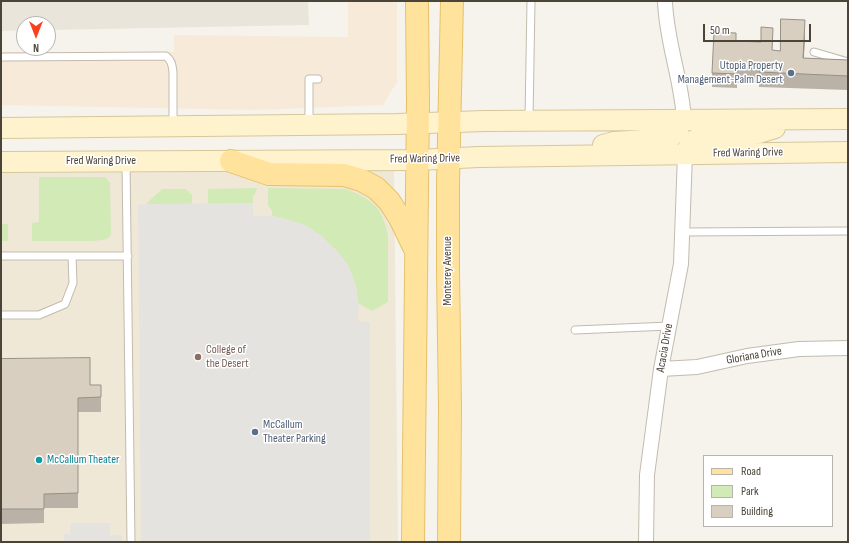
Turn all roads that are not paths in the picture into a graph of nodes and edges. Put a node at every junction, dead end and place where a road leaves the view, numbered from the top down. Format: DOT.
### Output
graph roads {
  1 [pos="417,1"];
  2 [pos="452,1"];
  3 [pos="531,1"];
  4 [pos="665,1"];
  5 [pos="814,52"];
  6 [pos="1,57"];
  7 [pos="848,62"];
  8 [pos="318,79"];
  9 [pos="848,119"];
  10 [pos="684,120"];
  11 [pos="808,120"];
  12 [pos="529,121"];
  13 [pos="449,122"];
  14 [pos="417,123"];
  15 [pos="309,125"];
  16 [pos="172,126"];
  17 [pos="1,128"];
  18 [pos="848,152"];
  19 [pos="685,154"];
  20 [pos="577,156"];
  21 [pos="449,159"];
  22 [pos="417,160"];
  23 [pos="126,161"];
  24 [pos="231,161"];
  25 [pos="1,162"];
  26 [pos="848,231"];
  27 [pos="682,232"];
  28 [pos="416,250"];
  29 [pos="1,256"];
  30 [pos="72,256"];
  31 [pos="128,256"];
  32 [pos="1,315"];
  33 [pos="669,326"];
  34 [pos="576,330"];
  35 [pos="848,348"];
  36 [pos="661,369"];
  37 [pos="131,542"];
  38 [pos="413,542"];
  39 [pos="449,542"];
  40 [pos="646,542"];
  1 -- 14 [label="main road"];
  2 -- 13 [label="main road, Monterey Avenue"];
  3 -- 12 [label="lane"];
  4 -- 10 [label="street"];
  5 -- 7 [label="lane"];
  6 -- 16 [label="lane"];
  8 -- 15 [label="lane"];
  9 -- 11 [label="main road"];
  10 -- 11 [label="main road"];
  10 -- 12 [label="main road"];
  10 -- 20 [label="main road"];
  11 -- 19 [label="main road"];
  12 -- 13 [label="main road"];
  13 -- 14 [label="main road"];
  13 -- 21 [label="main road, Monterey Avenue"];
  14 -- 15 [label="main road"];
  14 -- 22 [label="main road"];
  15 -- 16 [label="main road"];
  16 -- 17 [label="main road"];
  18 -- 19 [label="main road, Fred Waring Drive"];
  19 -- 20 [label="main road, Fred Waring Drive"];
  19 -- 27 [label="street, Acacia Drive"];
  20 -- 21 [label="main road, Fred Waring Drive"];
  21 -- 22 [label="main road, Fred Waring Drive"];
  21 -- 39 [label="main road, Monterey Avenue"];
  22 -- 24 [label="main road, Fred Waring Drive"];
  22 -- 28 [label="main road"];
  23 -- 24 [label="main road, Fred Waring Drive"];
  23 -- 25 [label="main road, Fred Waring Drive"];
  23 -- 31 [label="lane"];
  24 -- 28 [label="main road"];
  26 -- 27 [label="lane"];
  27 -- 33 [label="street, Acacia Drive"];
  28 -- 38 [label="main road"];
  29 -- 30 [label="lane"];
  30 -- 31 [label="lane"];
  30 -- 32 [label="lane"];
  31 -- 37 [label="lane"];
  33 -- 34 [label="lane"];
  33 -- 36 [label="street, Acacia Drive"];
  35 -- 36 [label="street, Gloriana Drive"];
  36 -- 40 [label="street, Acacia Drive"];
}
